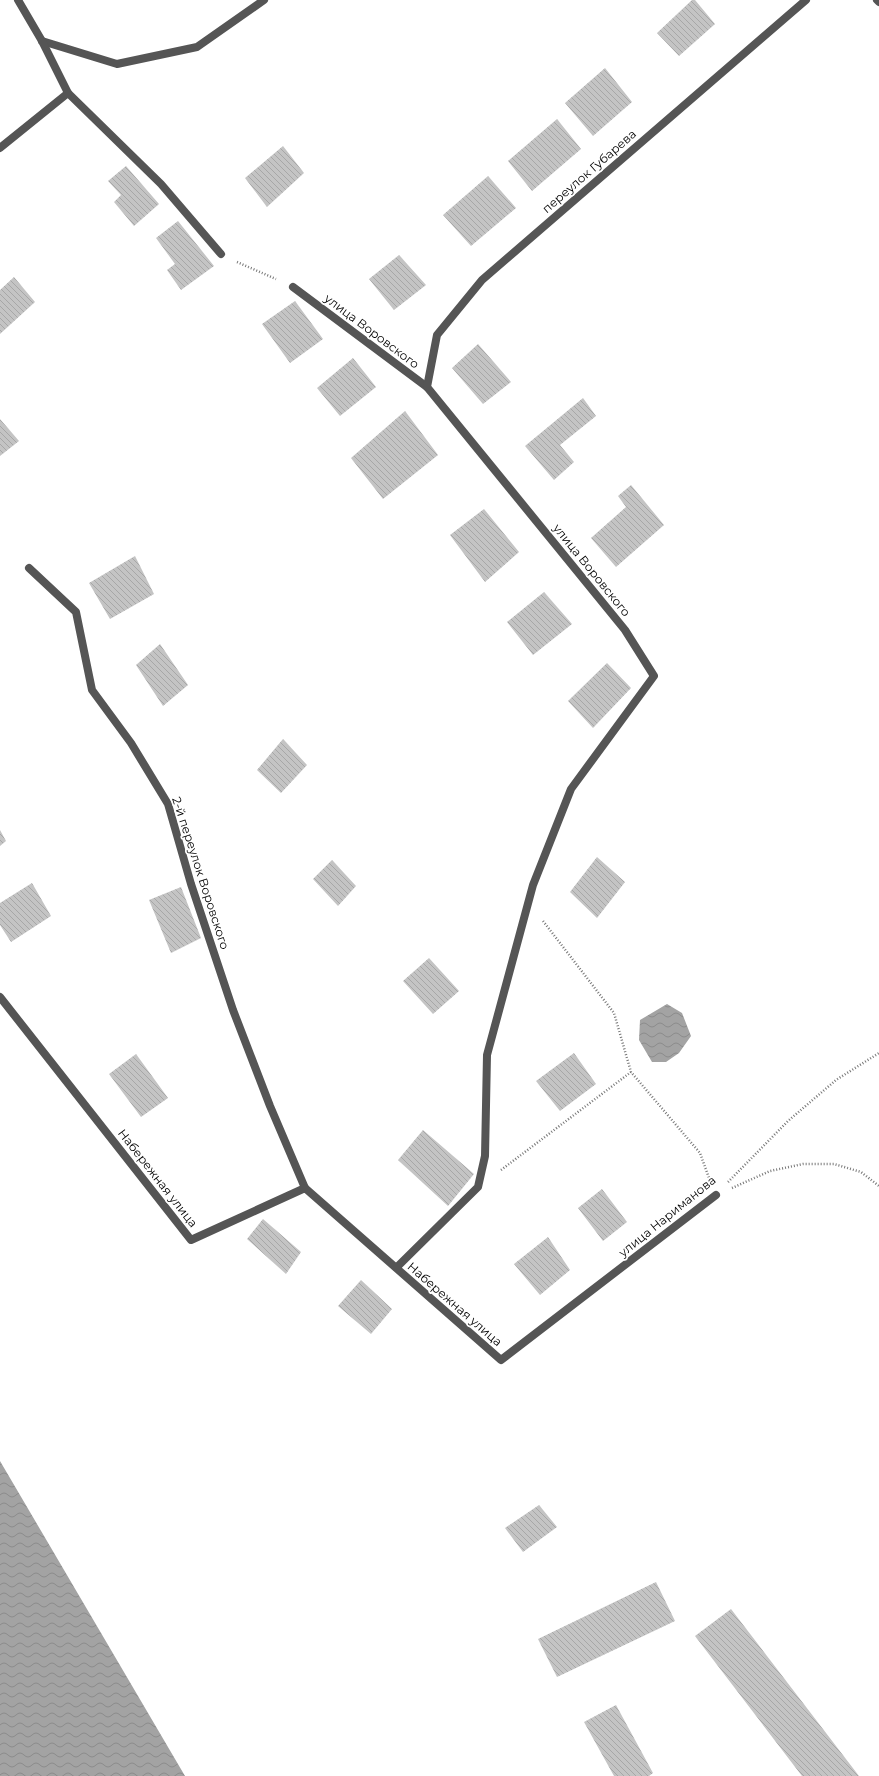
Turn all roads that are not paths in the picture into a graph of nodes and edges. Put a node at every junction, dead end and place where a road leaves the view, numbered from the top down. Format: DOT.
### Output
graph roads {
  1 [pos="18,0"];
  2 [pos="264,0"];
  3 [pos="806,0"];
  4 [pos="42,41"];
  5 [pos="68,93"];
  6 [pos="0,148"];
  7 [pos="221,254"];
  8 [pos="293,287"];
  9 [pos="427,387"];
  10 [pos="29,568"];
  11 [pos="0,997"];
  12 [pos="305,1188"];
  13 [pos="716,1195"];
  14 [pos="396,1268"];
  15 [pos="501,1360"];
  1 -- 4 [label="street"];
  2 -- 4 [label="street"];
  3 -- 9 [label="street, переулок Губарева"];
  4 -- 5 [label="street"];
  5 -- 6 [label="street"];
  5 -- 7 [label="street"];
  8 -- 9 [label="street, улица Воровского"];
  9 -- 14 [label="street, улица Воровского"];
  10 -- 12 [label="street, 2-й переулок Воровского"];
  11 -- 12 [label="street, Набережная улица"];
  12 -- 14 [label="street, Набережная улица"];
  13 -- 15 [label="street, улица Нариманова"];
  14 -- 15 [label="street, Набережная улица"];
}
